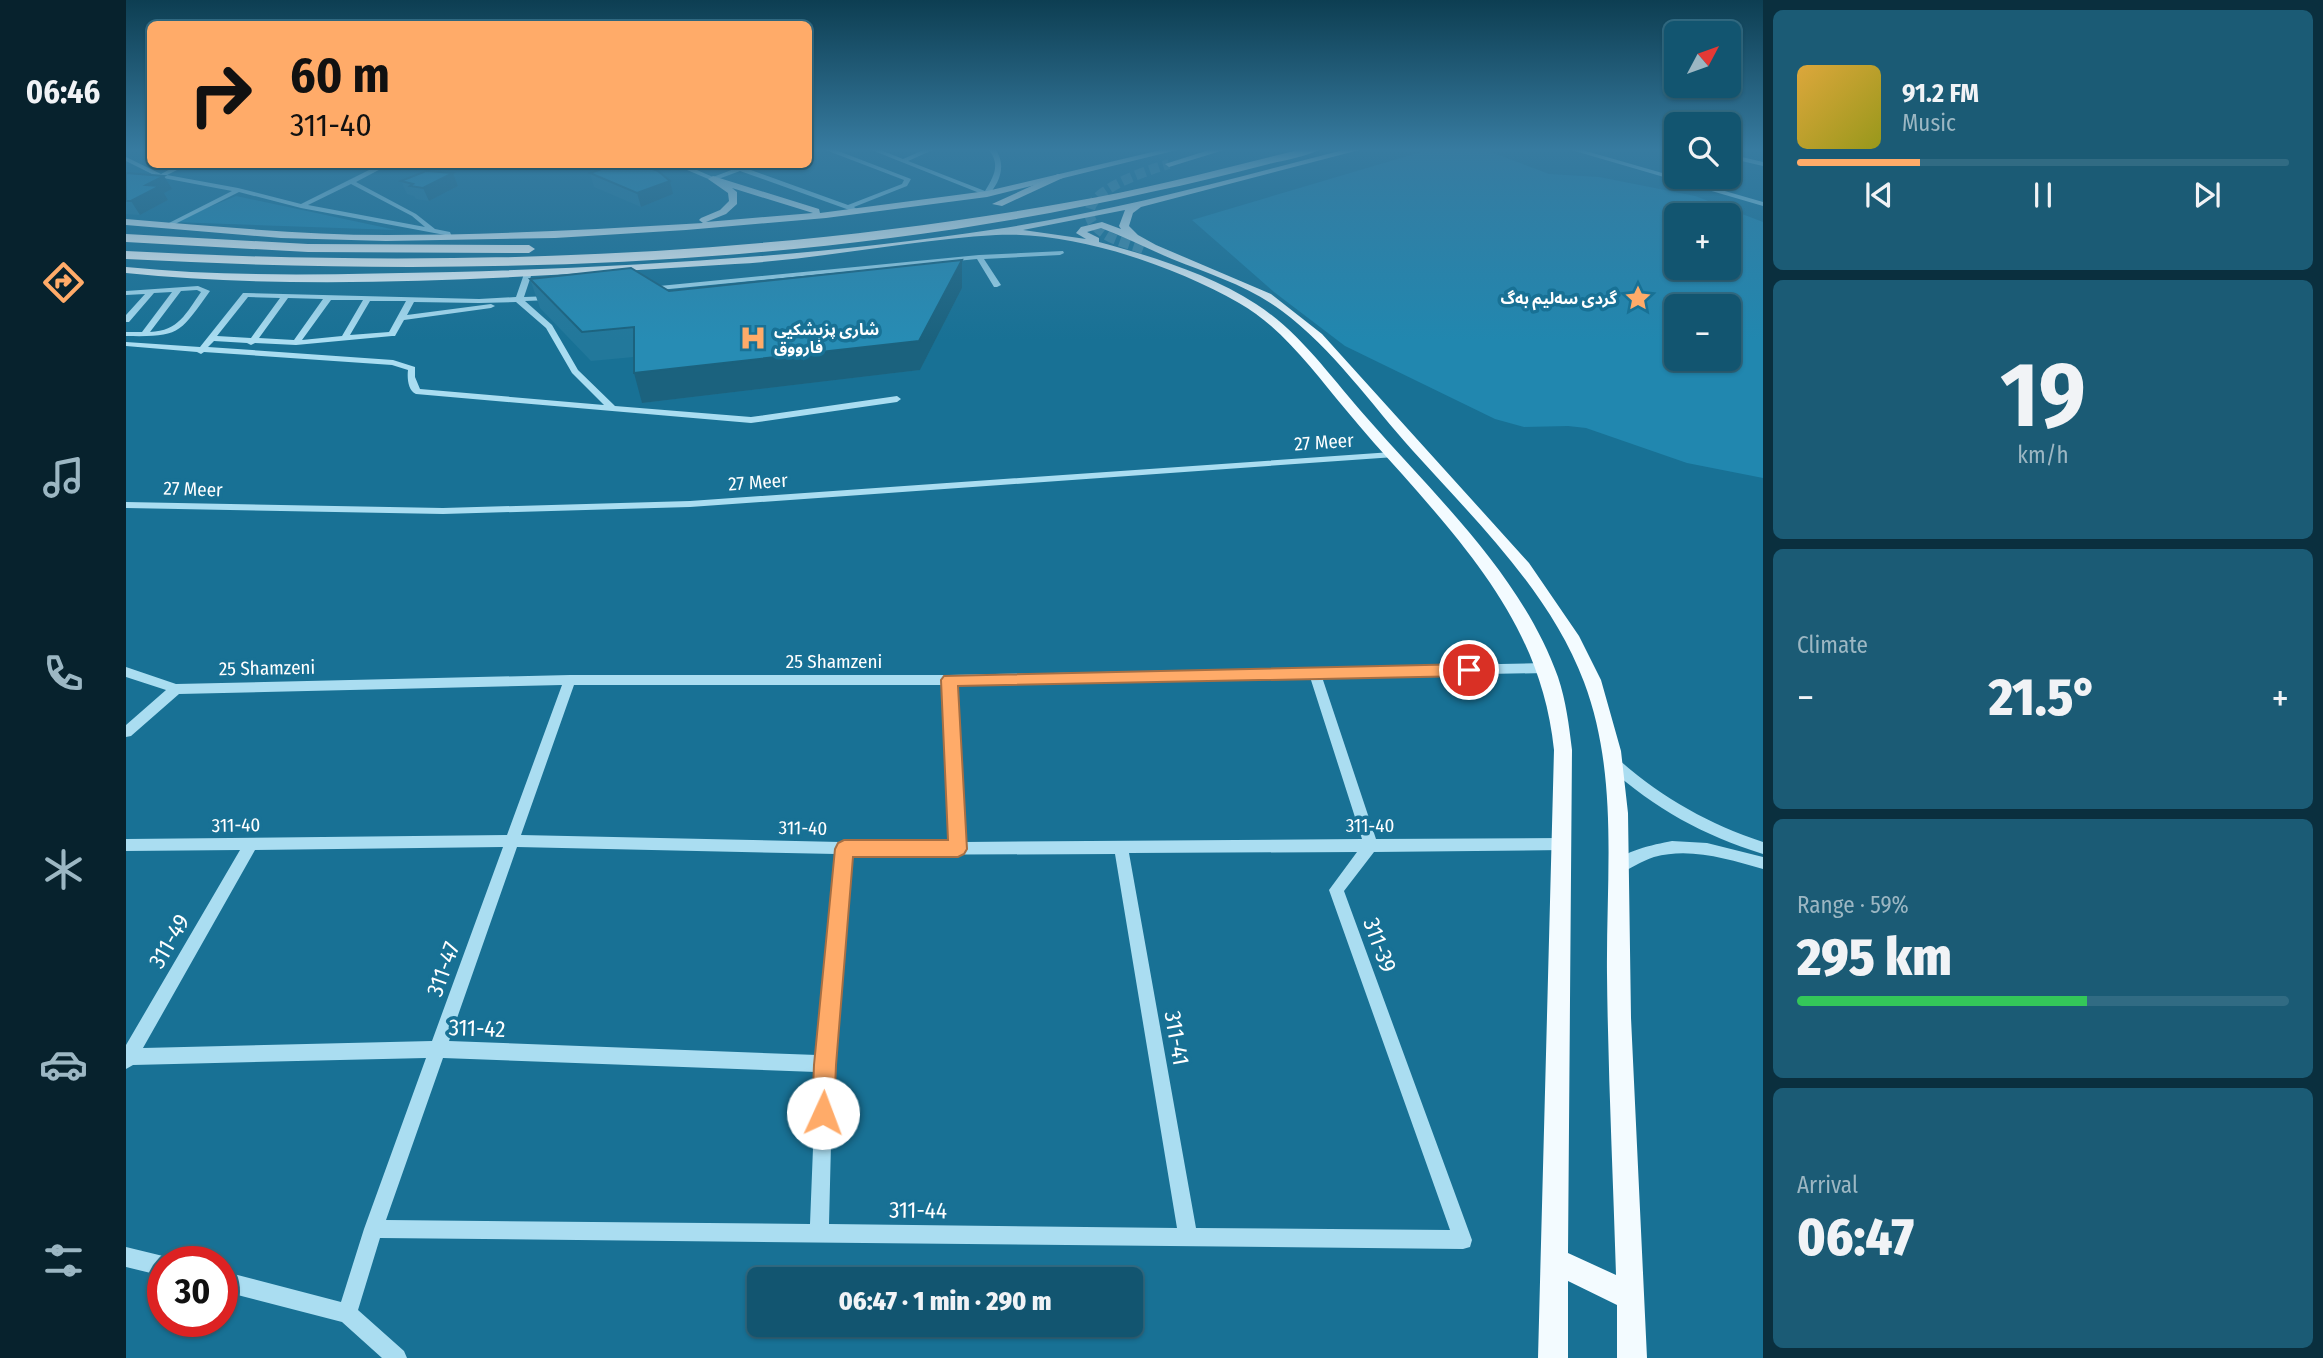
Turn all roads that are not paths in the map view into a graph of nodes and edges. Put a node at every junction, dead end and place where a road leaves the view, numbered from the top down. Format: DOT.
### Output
graph roads {
  1 [pos="194,212"];
  2 [pos="335,212"];
  3 [pos="409,212"];
  4 [pos="722,212"];
  5 [pos="818,212"];
  6 [pos="837,212"];
  7 [pos="936,212"];
  8 [pos="1026,212"];
  9 [pos="1100,212"];
  10 [pos="1129,212"];
  11 [pos="826,215"];
  12 [pos="126,222"];
  13 [pos="167,226"];
  14 [pos="686,227"];
  15 [pos="435,231"];
  16 [pos="998,232"];
  17 [pos="368,237"];
  18 [pos="449,237"];
  19 [pos="126,238"];
  20 [pos="1138,243"];
  21 [pos="1108,246"];
  22 [pos="308,248"];
  23 [pos="1060,253"];
  24 [pos="126,255"];
  25 [pos="653,256"];
  26 [pos="979,257"];
  27 [pos="732,261"];
  28 [pos="272,262"];
  29 [pos="858,269"];
  30 [pos="126,270"];
  31 [pos="528,273"];
  32 [pos="325,277"];
  33 [pos="861,279"];
  34 [pos="741,281"];
  35 [pos="997,285"];
  36 [pos="762,289"];
  37 [pos="178,290"];
  38 [pos="644,290"];
  39 [pos="150,292"];
  40 [pos="126,293"];
  41 [pos="286,296"];
  42 [pos="329,297"];
  43 [pos="561,297"];
  44 [pos="368,298"];
  45 [pos="411,300"];
  46 [pos="519,300"];
  47 [pos="479,301"];
  48 [pos="474,310"];
  49 [pos="402,318"];
  50 [pos="126,320"];
  51 [pos="126,334"];
  52 [pos="144,334"];
  53 [pos="213,338"];
  54 [pos="344,339"];
  55 [pos="253,341"];
  56 [pos="296,343"];
  57 [pos="126,344"];
  58 [pos="201,351"];
  59 [pos="242,352"];
  60 [pos="897,399"];
  61 [pos="611,406"];
  62 [pos="1392,455"];
  63 [pos="126,505"];
  64 [pos="1481,562"];
  65 [pos="1545,668"];
  66 [pos="126,673"];
  67 [pos="1315,673"];
  68 [pos="570,680"];
  69 [pos="949,680"];
  70 [pos="176,689"];
  71 [pos="126,732"];
  72 [pos="1613,763"];
  73 [pos="513,841"];
  74 [pos="251,844"];
  75 [pos="1371,844"];
  76 [pos="1564,844"];
  77 [pos="126,845"];
  78 [pos="1121,847"];
  79 [pos="1763,848"];
  80 [pos="844,849"];
  81 [pos="958,849"];
  82 [pos="1763,863"];
  83 [pos="1619,867"];
  84 [pos="438,1049"];
  85 [pos="127,1059"];
  86 [pos="825,1065"];
  87 [pos="373,1229"];
  88 [pos="819,1233"];
  89 [pos="1188,1237"];
  90 [pos="1463,1240"];
  91 [pos="126,1257"];
  92 [pos="1556,1261"];
  93 [pos="147,1262"];
  94 [pos="238,1285"];
  95 [pos="1631,1297"];
  96 [pos="347,1313"];
  97 [pos="397,1358"];
  98 [pos="1553,1358"];
  99 [pos="1632,1358"];
  1 -- 13 [label="street"];
  2 -- 15 [label="street"];
  3 -- 15 [label="street"];
  4 -- 14 [label="main road"];
  5 -- 11 [label="main road"];
  6 -- 11 [label="main road"];
  7 -- 22 [label="highway"];
  8 -- 25 [label="highway"];
  9 -- 16 [label="main road"];
  10 -- 20 [label="main road"];
  11 -- 14 [label="main road"];
  12 -- 13 [label="main road"];
  13 -- 17 [label="main road"];
  14 -- 18 [label="main road"];
  15 -- 18 [label="street"];
  16 -- 21 [label="main road"];
  16 -- 27 [label="main road"];
  17 -- 18 [label="main road"];
  17 -- 22 [label="highway"];
  19 -- 22 [label="highway"];
  20 -- 21 [label="main road"];
  20 -- 64 [label="main road"];
  20 -- 72 [label="main road"];
  21 -- 62 [label="main road"];
  23 -- 26 [label="street"];
  24 -- 28 [label="highway"];
  25 -- 27 [label="highway"];
  25 -- 28 [label="highway"];
  26 -- 29 [label="street"];
  26 -- 35 [label="street"];
  27 -- 31 [label="main road"];
  28 -- 32 [label="highway"];
  29 -- 33 [label="street"];
  29 -- 34 [label="street"];
  30 -- 32 [label="main road"];
  31 -- 32 [label="main road"];
  31 -- 46 [label="street"];
  34 -- 36 [label="street"];
  34 -- 38 [label="street"];
  37 -- 39 [label="street"];
  37 -- 52 [label="street"];
  37 -- 52 [label="street"];
  39 -- 40 [label="street"];
  39 -- 50 [label="street"];
  41 -- 42 [label="street"];
  41 -- 53 [label="street"];
  41 -- 55 [label="street"];
  42 -- 44 [label="street"];
  42 -- 56 [label="street"];
  43 -- 46 [label="street"];
  44 -- 45 [label="street"];
  44 -- 54 [label="street"];
  45 -- 47 [label="street"];
  45 -- 49 [label="street"];
  46 -- 47 [label="street"];
  46 -- 48 [label="street"];
  46 -- 61 [label="street"];
  47 -- 48 [label="street"];
  48 -- 49 [label="street"];
  49 -- 54 [label="street"];
  51 -- 52 [label="street"];
  53 -- 55 [label="street"];
  53 -- 58 [label="street"];
  54 -- 56 [label="street"];
  55 -- 56 [label="street"];
  55 -- 59 [label="street"];
  57 -- 58 [label="street"];
  58 -- 59 [label="street"];
  59 -- 61 [label="street"];
  60 -- 61 [label="street"];
  62 -- 63 [label="street, 27 Meer"];
  62 -- 64 [label="main road"];
  64 -- 65 [label="main road"];
  65 -- 67 [label="street, 25 Shamzeni"];
  65 -- 76 [label="main road"];
  66 -- 70 [label="street, 25 Shamzeni"];
  67 -- 69 [label="street, 25 Shamzeni"];
  67 -- 75 [label="street"];
  68 -- 69 [label="street, 25 Shamzeni"];
  68 -- 70 [label="street, 25 Shamzeni"];
  68 -- 73 [label="street, 311-47"];
  69 -- 81 [label="street"];
  70 -- 71 [label="street"];
  72 -- 79 [label="street"];
  72 -- 83 [label="main road"];
  73 -- 74 [label="street, 311-40"];
  73 -- 80 [label="street, 311-40"];
  73 -- 84 [label="street, 311-47"];
  74 -- 77 [label="street, 311-40"];
  74 -- 85 [label="street, 311-49"];
  75 -- 76 [label="street, 311-40"];
  75 -- 78 [label="street, 311-40"];
  75 -- 90 [label="street, 311-39"];
  76 -- 92 [label="main road"];
  78 -- 81 [label="street, 311-40"];
  78 -- 89 [label="street, 311-41"];
  80 -- 81 [label="street, 311-40"];
  80 -- 86 [label="street"];
  82 -- 83 [label="street"];
  83 -- 95 [label="main road"];
  84 -- 85 [label="street, 311-42"];
  84 -- 86 [label="street, 311-42"];
  84 -- 87 [label="street, 311-47"];
  86 -- 88 [label="street"];
  87 -- 88 [label="street, 311-44"];
  87 -- 96 [label="street, 311-47"];
  88 -- 89 [label="street, 311-44"];
  89 -- 90 [label="street, 311-44"];
  91 -- 93 [label="street"];
  92 -- 95 [label="main road"];
  92 -- 98 [label="main road"];
  94 -- 96 [label="street"];
  95 -- 99 [label="main road"];
  96 -- 97 [label="street"];
}
